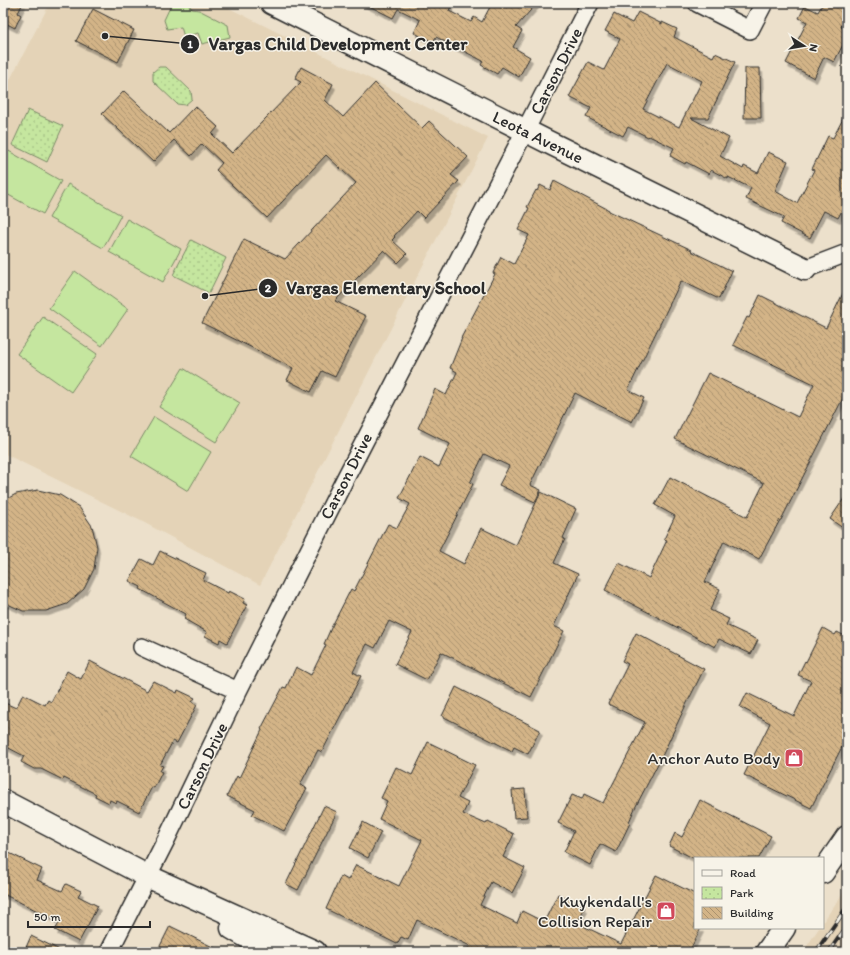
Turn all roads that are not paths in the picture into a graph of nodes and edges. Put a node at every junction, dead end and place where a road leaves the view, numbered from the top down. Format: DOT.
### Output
graph roads {
  1 [pos="272,3"];
  2 [pos="590,3"];
  3 [pos="698,3"];
  4 [pos="764,3"];
  5 [pos="525,131"];
  6 [pos="847,253"];
  7 [pos="805,269"];
  8 [pos="142,647"];
  9 [pos="238,691"];
  10 [pos="3,801"];
  11 [pos="847,837"];
  12 [pos="824,871"];
  13 [pos="147,876"];
  14 [pos="783,929"];
  15 [pos="109,952"];
  16 [pos="272,952"];
  17 [pos="315,952"];
  18 [pos="767,952"];
  1 -- 5 [label="street, Leota Avenue"];
  2 -- 5 [label="street, Carson Drive"];
  3 -- 4 [label="street"];
  5 -- 7 [label="street, Leota Avenue"];
  5 -- 9 [label="street, Carson Drive"];
  6 -- 7 [label="street"];
  8 -- 9 [label="street"];
  9 -- 13 [label="street, Carson Drive"];
  10 -- 13 [label="street"];
  11 -- 12 [label="street"];
  13 -- 15 [label="street, Carson Drive"];
  13 -- 16 [label="street"];
  13 -- 17 [label="street"];
  14 -- 18 [label="street"];
}
